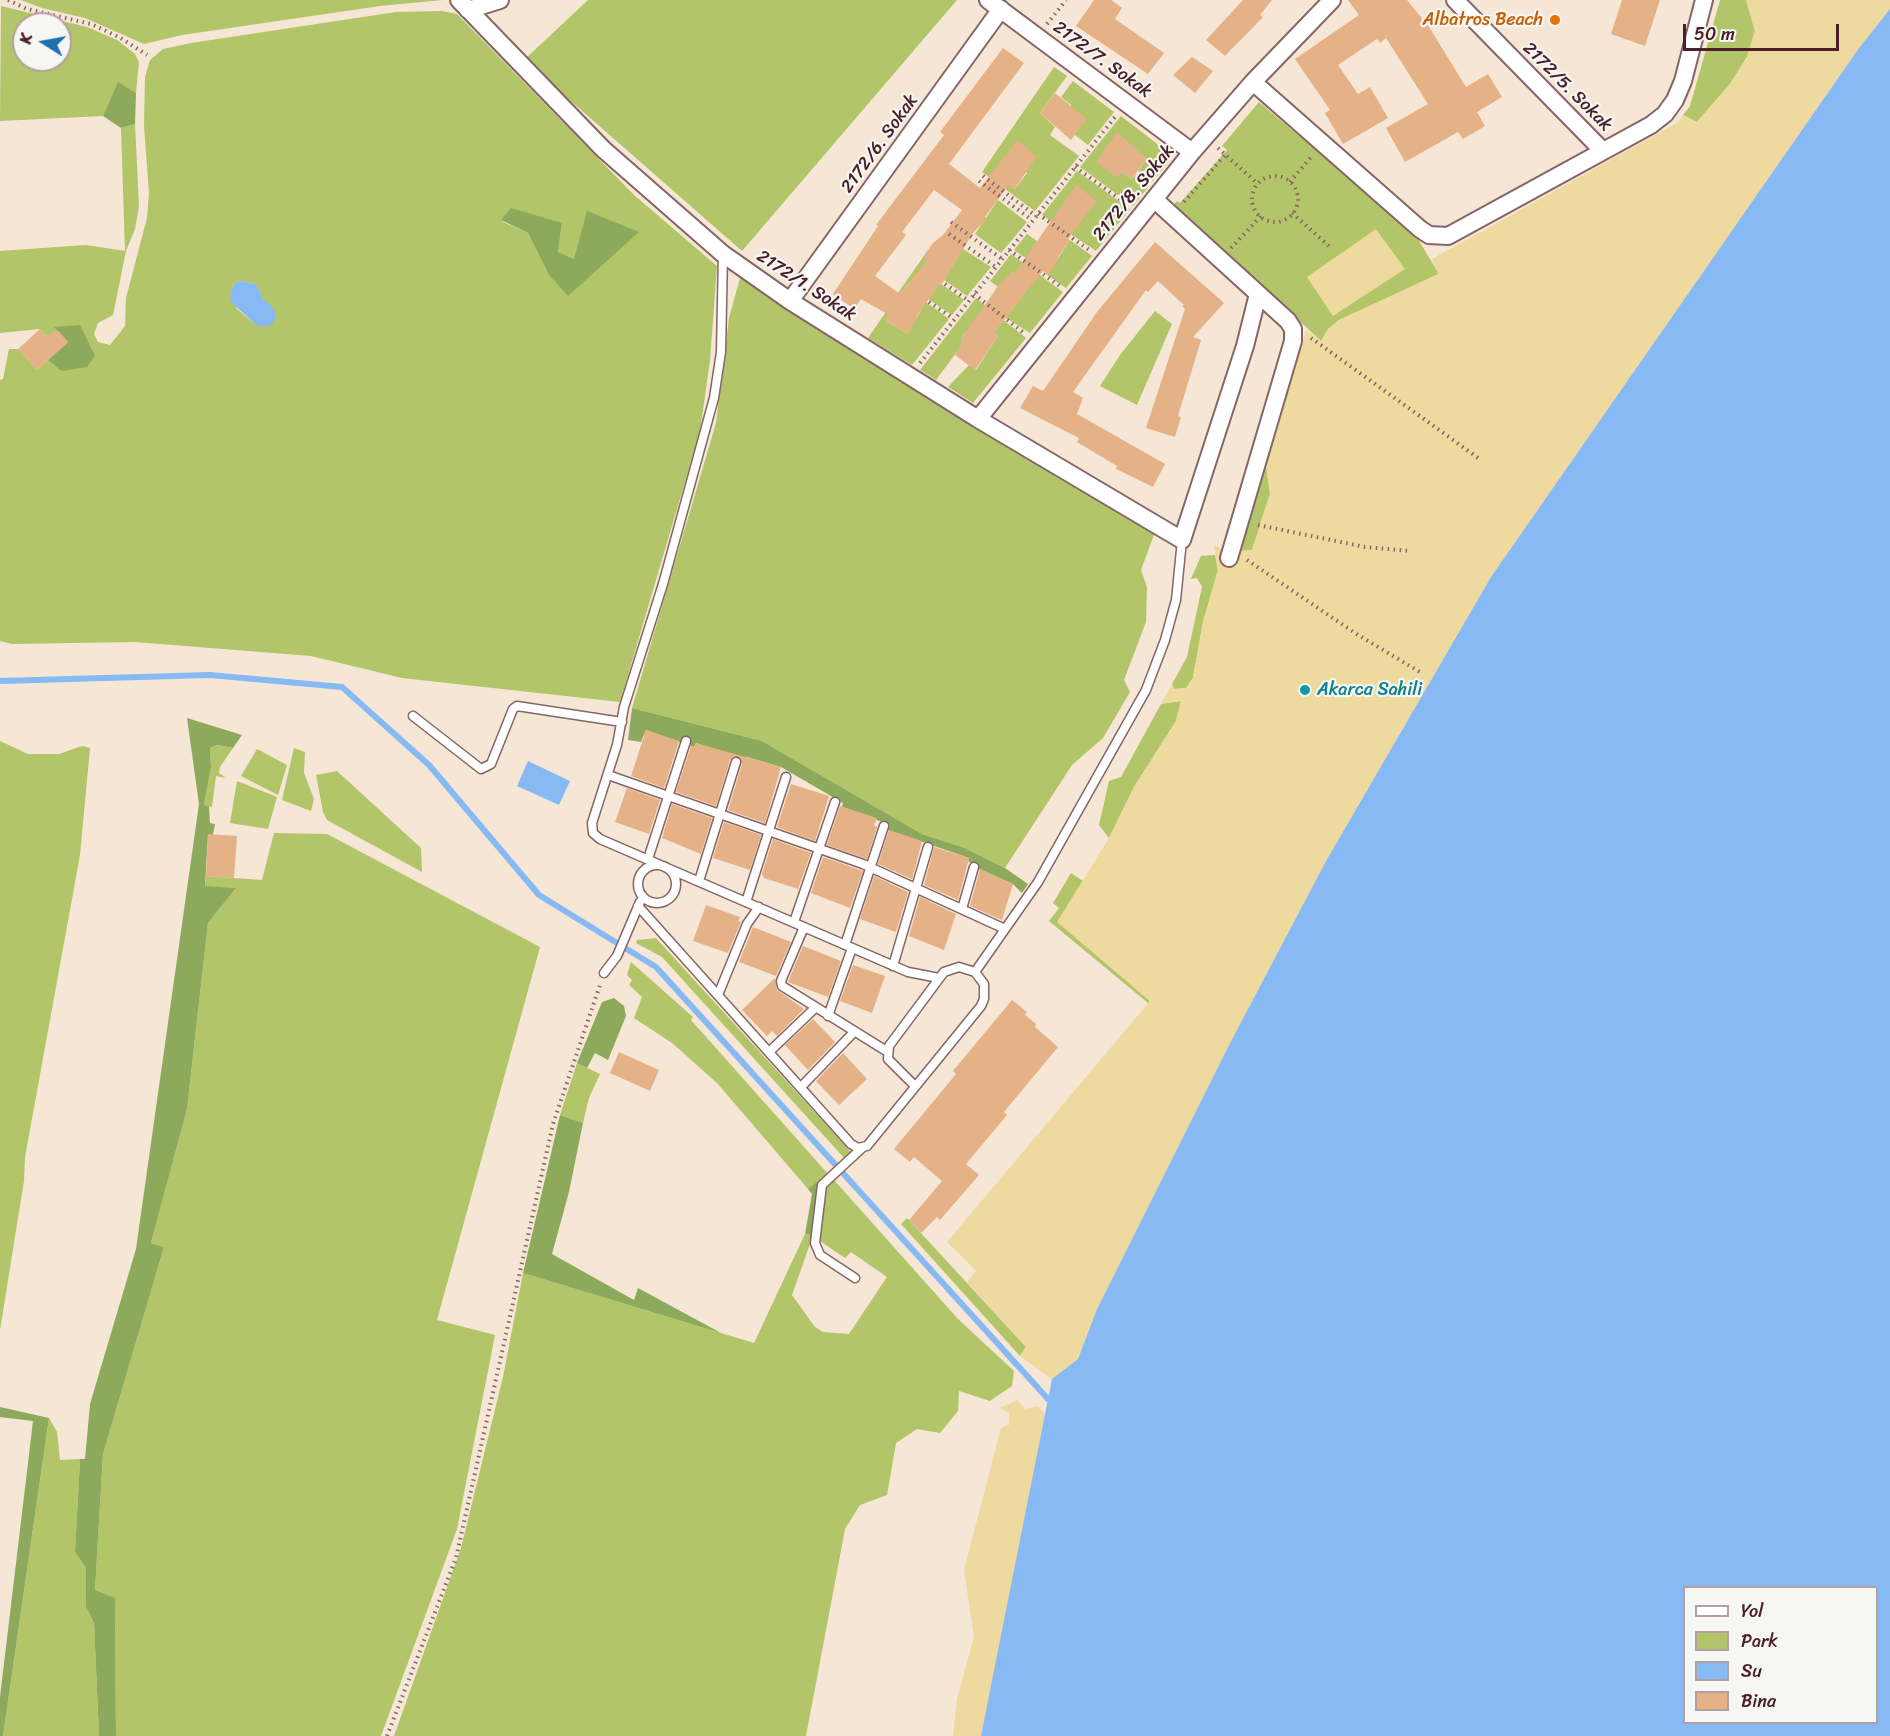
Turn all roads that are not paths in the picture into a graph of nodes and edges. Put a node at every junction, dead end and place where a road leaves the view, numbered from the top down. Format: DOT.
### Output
graph roads {
  1 [pos="500,0"];
  2 [pos="1332,0"];
  3 [pos="1455,0"];
  4 [pos="1704,0"];
  5 [pos="463,5"];
  6 [pos="994,5"];
  7 [pos="1253,82"];
  8 [pos="1602,150"];
  9 [pos="1192,152"];
  10 [pos="1154,199"];
  11 [pos="723,254"];
  12 [pos="1258,294"];
  13 [pos="790,301"];
  14 [pos="978,419"];
  15 [pos="1182,540"];
  16 [pos="1230,554"];
  17 [pos="413,716"];
  18 [pos="622,722"];
  19 [pos="686,741"];
  20 [pos="736,762"];
  21 [pos="608,775"];
  22 [pos="786,777"];
  23 [pos="668,796"];
  24 [pos="835,802"];
  25 [pos="720,814"];
  26 [pos="884,826"];
  27 [pos="769,831"];
  28 [pos="928,847"];
  29 [pos="819,848"];
  30 [pos="648,859"];
  31 [pos="664,866"];
  32 [pos="870,867"];
  33 [pos="974,867"];
  34 [pos="699,881"];
  35 [pos="916,888"];
  36 [pos="642,897"];
  37 [pos="746,902"];
  38 [pos="638,906"];
  39 [pos="759,907"];
  40 [pos="962,909"];
  41 [pos="794,922"];
  42 [pos="804,927"];
  43 [pos="1005,928"];
  44 [pos="848,946"];
  45 [pos="893,966"];
  46 [pos="975,972"];
  47 [pos="604,973"];
  48 [pos="939,978"];
  49 [pos="718,996"];
  50 [pos="815,1008"];
  51 [pos="828,1016"];
  52 [pos="854,1032"];
  53 [pos="769,1052"];
  54 [pos="888,1052"];
  55 [pos="915,1086"];
  56 [pos="801,1087"];
  57 [pos="862,1148"];
  58 [pos="855,1278"];
  1 -- 5 [label="street"];
  2 -- 7 [label="street, 2172/8. Sokak"];
  3 -- 8 [label="street, 2172/5. Sokak"];
  4 -- 8 [label="street"];
  5 -- 11 [label="street, 2172/1. Sokak"];
  6 -- 9 [label="street, 2172/7. Sokak"];
  6 -- 13 [label="street, 2172/6. Sokak"];
  7 -- 8 [label="street"];
  7 -- 9 [label="street, 2172/8. Sokak"];
  9 -- 10 [label="street, 2172/8. Sokak"];
  10 -- 12 [label="street"];
  10 -- 14 [label="street, 2172/8. Sokak"];
  11 -- 13 [label="street, 2172/1. Sokak"];
  11 -- 18 [label="lane"];
  12 -- 15 [label="street"];
  12 -- 16 [label="street"];
  13 -- 14 [label="street, 2172/1. Sokak"];
  14 -- 15 [label="street, 2172/1. Sokak"];
  15 -- 43 [label="lane"];
  17 -- 18 [label="lane"];
  18 -- 21 [label="lane"];
  19 -- 23 [label="lane"];
  20 -- 25 [label="lane"];
  21 -- 23 [label="lane"];
  21 -- 30 [label="lane"];
  22 -- 27 [label="lane"];
  23 -- 25 [label="lane"];
  23 -- 30 [label="lane"];
  24 -- 29 [label="lane"];
  25 -- 27 [label="lane"];
  25 -- 34 [label="lane"];
  26 -- 32 [label="lane"];
  27 -- 29 [label="lane"];
  27 -- 37 [label="lane"];
  28 -- 35 [label="lane"];
  29 -- 32 [label="lane"];
  29 -- 41 [label="lane"];
  30 -- 31 [label="lane"];
  31 -- 34 [label="lane"];
  31 -- 36 [label="lane"];
  31 -- 36 [label="lane"];
  32 -- 35 [label="lane"];
  32 -- 44 [label="lane"];
  33 -- 40 [label="lane"];
  34 -- 37 [label="lane"];
  35 -- 40 [label="lane"];
  35 -- 45 [label="lane"];
  36 -- 38 [label="lane"];
  37 -- 39 [label="lane"];
  38 -- 47 [label="lane"];
  38 -- 49 [label="lane"];
  39 -- 41 [label="lane"];
  39 -- 49 [label="lane"];
  40 -- 43 [label="lane"];
  41 -- 42 [label="lane"];
  42 -- 44 [label="lane"];
  42 -- 50 [label="lane"];
  43 -- 46 [label="lane"];
  44 -- 45 [label="lane"];
  44 -- 51 [label="lane"];
  45 -- 48 [label="lane"];
  46 -- 48 [label="lane"];
  46 -- 55 [label="lane"];
  48 -- 54 [label="lane"];
  49 -- 53 [label="lane"];
  50 -- 51 [label="lane"];
  50 -- 53 [label="lane"];
  51 -- 52 [label="lane"];
  52 -- 54 [label="lane"];
  52 -- 56 [label="lane"];
  53 -- 56 [label="lane"];
  54 -- 55 [label="lane"];
  55 -- 57 [label="lane"];
  56 -- 57 [label="lane"];
  57 -- 58 [label="lane"];
}
